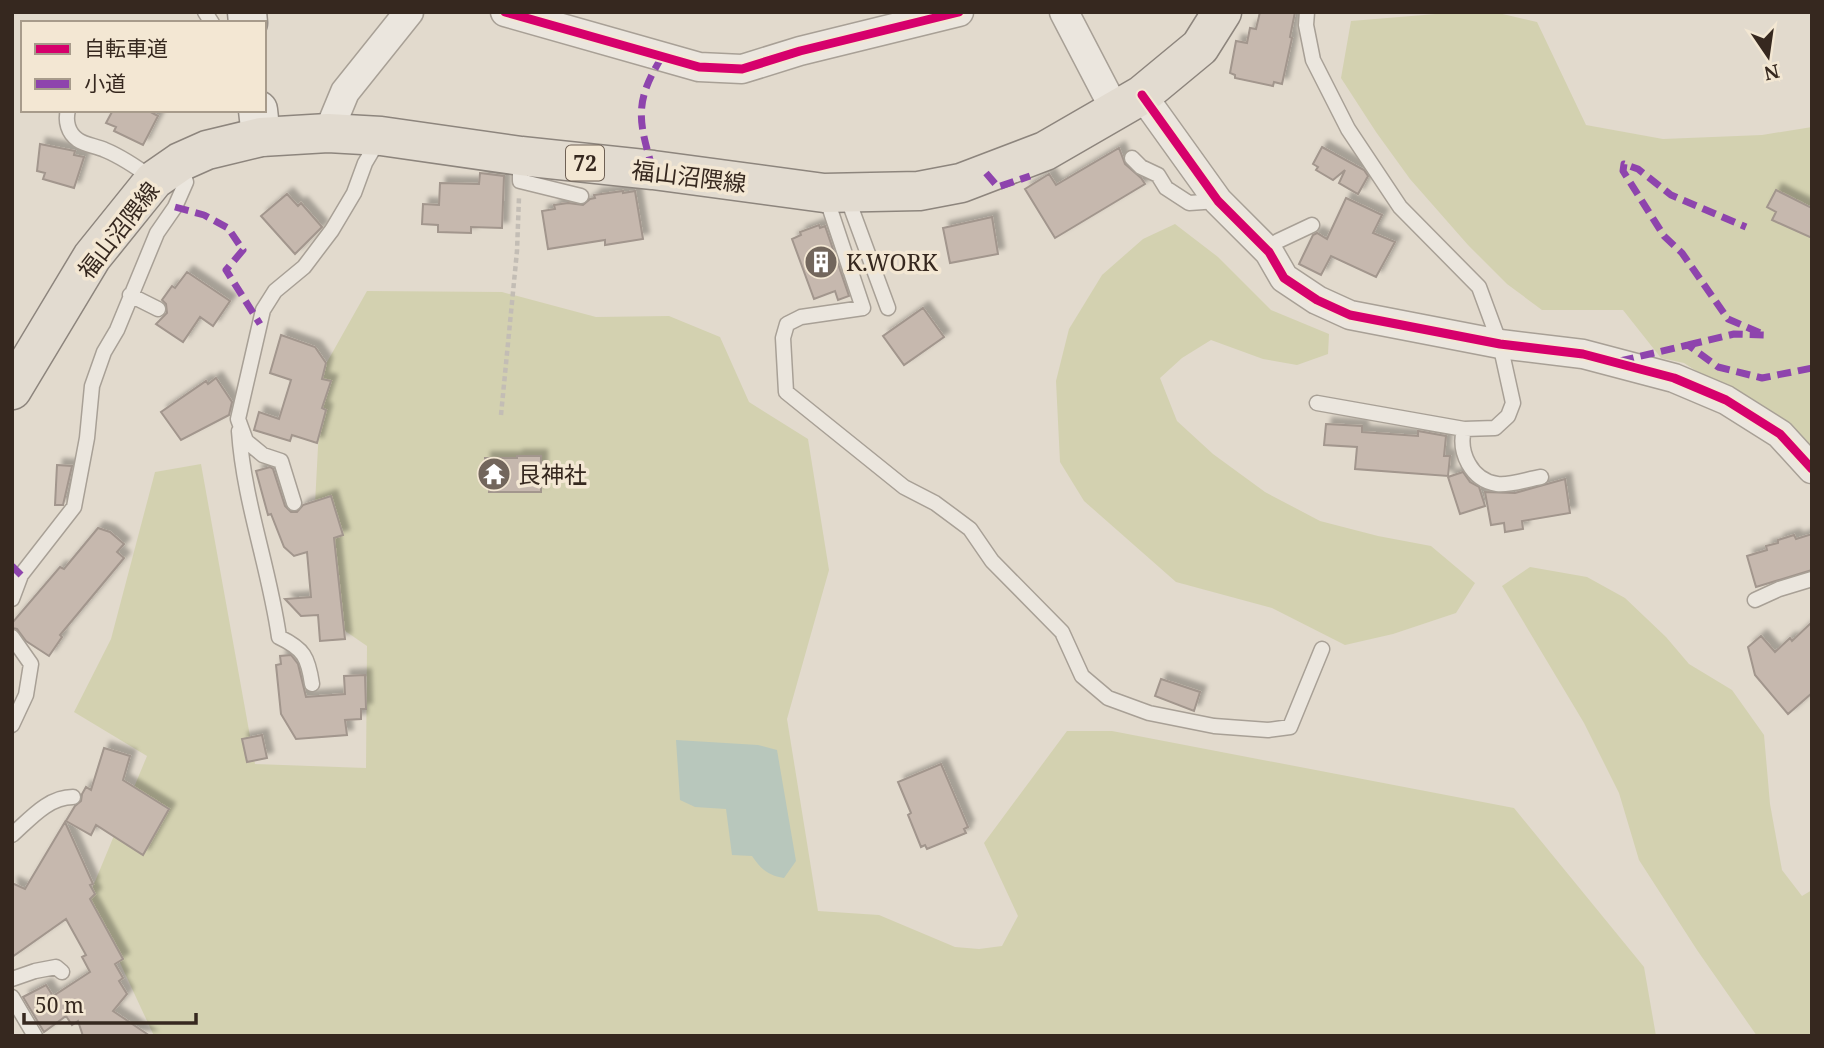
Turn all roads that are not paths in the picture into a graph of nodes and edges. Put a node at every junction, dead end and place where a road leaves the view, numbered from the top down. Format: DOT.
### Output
graph roads {
  1 [pos="408,12"];
  2 [pos="505,12"];
  3 [pos="959,12"];
  4 [pos="1064,12"];
  5 [pos="1222,12"];
  6 [pos="1307,12"];
  7 [pos="1128,102"];
  8 [pos="68,112"];
  9 [pos="260,124"];
  10 [pos="328,133"];
  11 [pos="381,136"];
  12 [pos="1132,158"];
  13 [pos="520,169"];
  14 [pos="167,171"];
  15 [pos="835,193"];
  16 [pos="582,196"];
  17 [pos="1218,201"];
  18 [pos="1312,225"];
  19 [pos="1269,252"];
  20 [pos="130,295"];
  21 [pos="888,308"];
  22 [pos="158,309"];
  23 [pos="1500,344"];
  24 [pos="12,390"];
  25 [pos="1317,403"];
  26 [pos="238,419"];
  27 [pos="1464,429"];
  28 [pos="1812,469"];
  29 [pos="1541,477"];
  30 [pos="294,503"];
  31 [pos="1812,579"];
  32 [pos="12,598"];
  33 [pos="1755,600"];
  34 [pos="12,637"];
  35 [pos="1322,649"];
  36 [pos="312,684"];
  37 [pos="12,725"];
  38 [pos="74,797"];
  39 [pos="12,835"];
  40 [pos="62,972"];
  41 [pos="12,979"];
  42 [pos="12,997"];
  43 [pos="35,1036"];
  1 -- 10 [label="street"];
  2 -- 3 [label="street"];
  4 -- 7 [label="street"];
  5 -- 7 [label="main road, 福山沼隈線 / 72"];
  6 -- 23 [label="lane"];
  7 -- 15 [label="main road, 福山沼隈線 / 72"];
  7 -- 17 [label="street"];
  8 -- 14 [label="lane"];
  9 -- 10 [label="main road, 福山沼隈線 / 72"];
  9 -- 14 [label="main road, 福山沼隈線 / 72"];
  10 -- 11 [label="main road, 福山沼隈線 / 72"];
  11 -- 13 [label="main road, 福山沼隈線 / 72"];
  11 -- 26 [label="lane"];
  12 -- 17 [label="lane"];
  13 -- 15 [label="main road, 福山沼隈線 / 72"];
  13 -- 16 [label="lane"];
  14 -- 20 [label="lane"];
  14 -- 24 [label="main road, 福山沼隈線 / 72"];
  15 -- 21 [label="lane"];
  15 -- 35 [label="lane"];
  17 -- 19 [label="street"];
  18 -- 19 [label="lane"];
  19 -- 23 [label="street"];
  20 -- 22 [label="lane"];
  20 -- 32 [label="lane"];
  23 -- 27 [label="lane"];
  23 -- 28 [label="street"];
  25 -- 27 [label="lane"];
  26 -- 30 [label="lane"];
  26 -- 36 [label="lane"];
  27 -- 29 [label="lane"];
  31 -- 33 [label="lane"];
  34 -- 37 [label="lane"];
  38 -- 39 [label="lane"];
  40 -- 41 [label="lane"];
  42 -- 43 [label="lane"];
}
